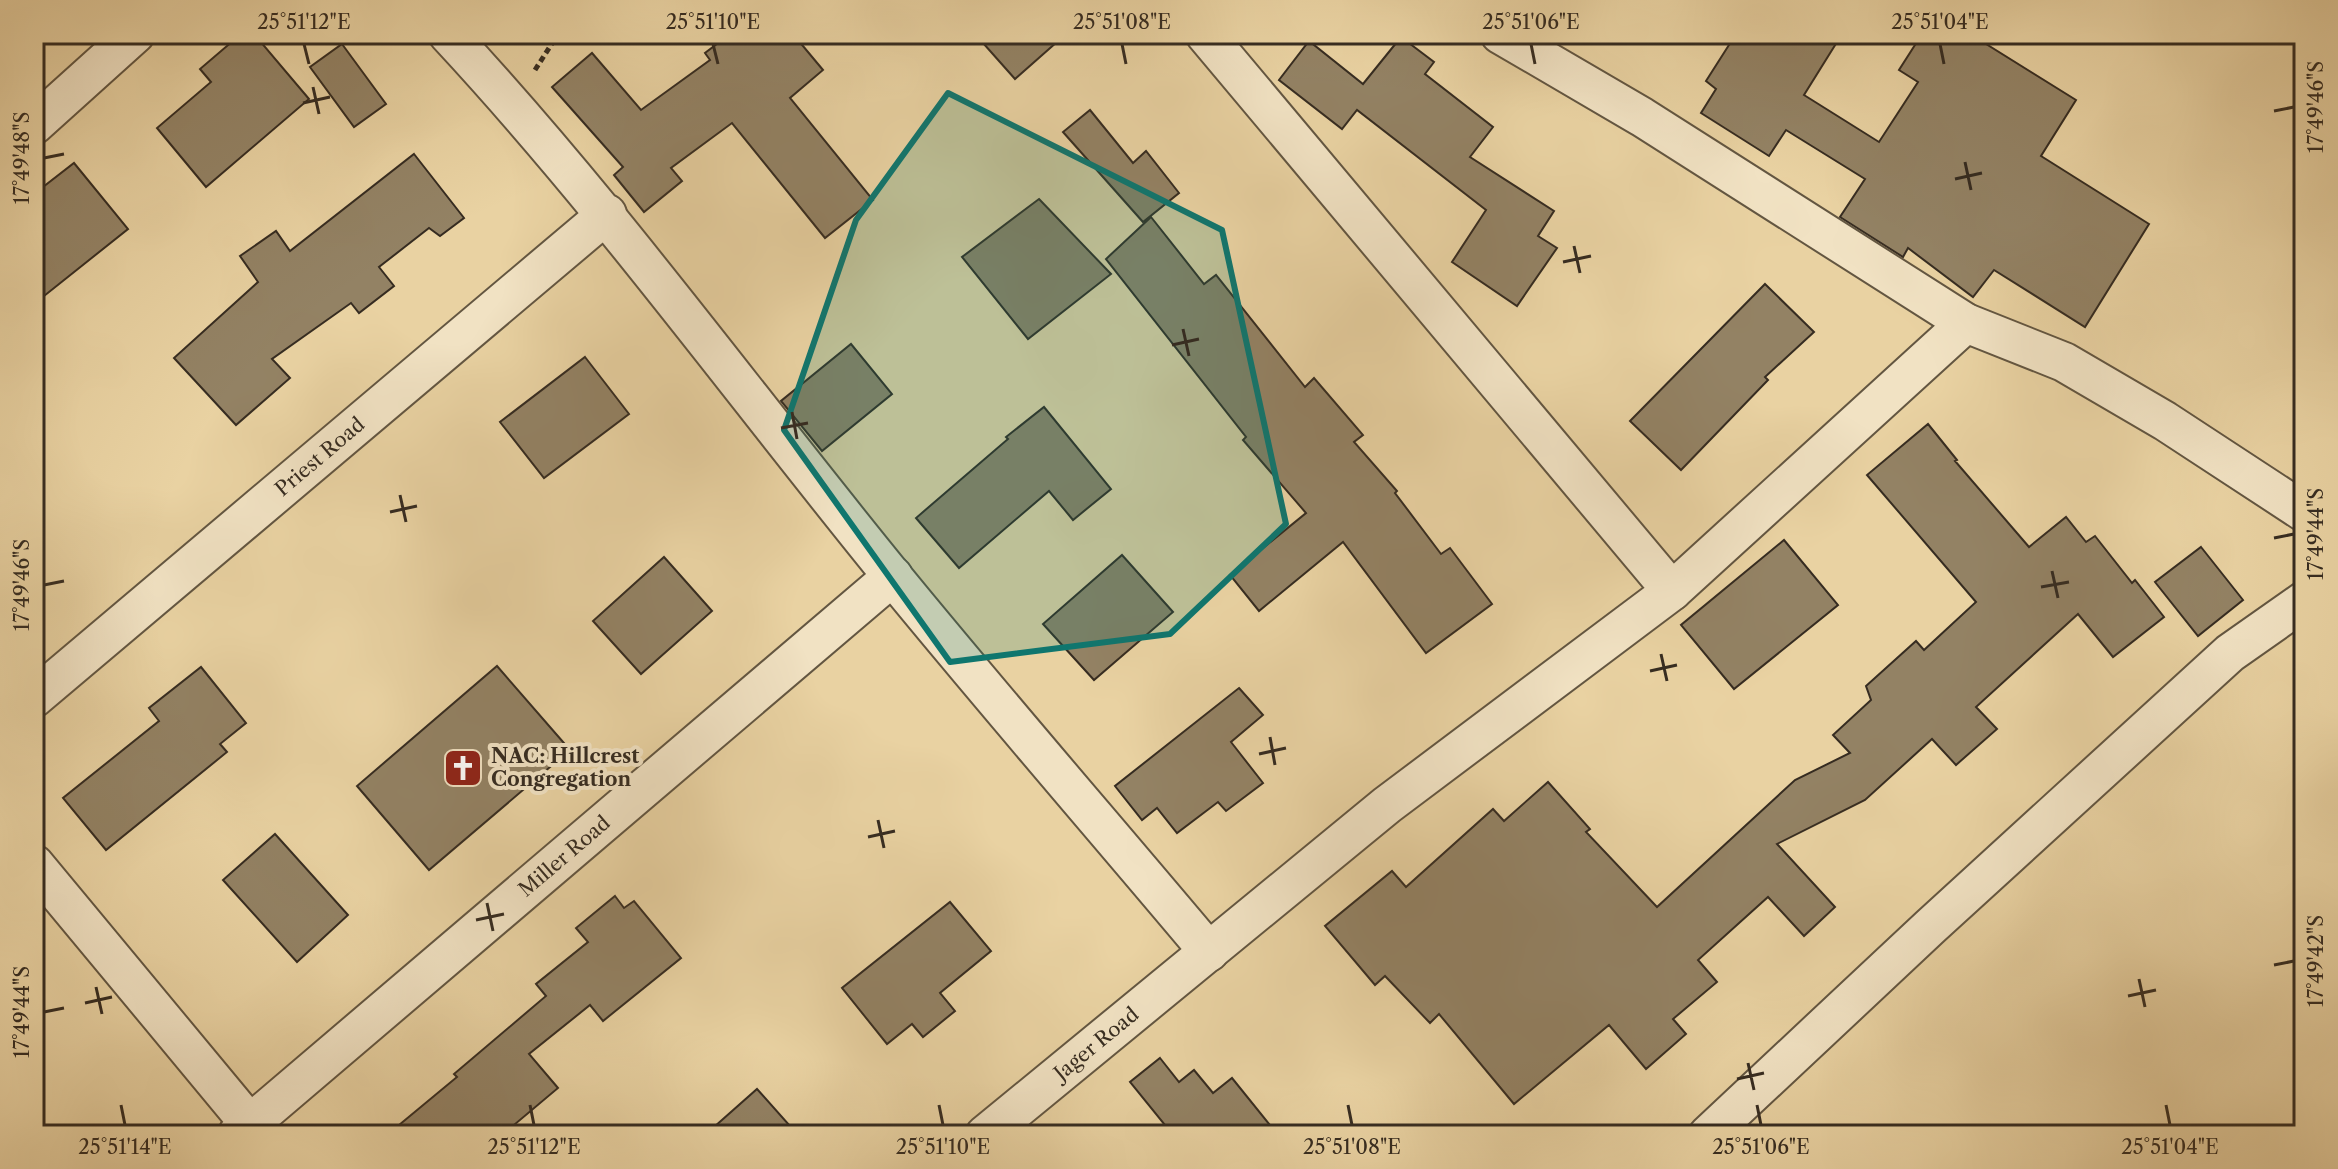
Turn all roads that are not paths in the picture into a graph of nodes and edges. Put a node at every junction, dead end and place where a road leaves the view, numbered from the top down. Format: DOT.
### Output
graph roads {
  1 [pos="135,34"];
  2 [pos="448,34"];
  3 [pos="1205,34"];
  4 [pos="1500,34"];
  5 [pos="34,125"];
  6 [pos="607,214"];
  7 [pos="1966,323"];
  8 [pos="2304,512"];
  9 [pos="893,576"];
  10 [pos="1672,591"];
  11 [pos="2304,601"];
  12 [pos="34,698"];
  13 [pos="34,864"];
  14 [pos="1209,952"];
  15 [pos="248,1131"];
  16 [pos="985,1135"];
  17 [pos="1708,1135"];
  1 -- 5 [label="street"];
  2 -- 6 [label="street"];
  3 -- 10 [label="street"];
  4 -- 7 [label="street"];
  6 -- 9 [label="street"];
  6 -- 12 [label="street, Priest Road"];
  7 -- 8 [label="street"];
  7 -- 10 [label="street, Jager Road"];
  9 -- 14 [label="street"];
  9 -- 15 [label="street, Miller Road"];
  10 -- 14 [label="street, Jager Road"];
  11 -- 17 [label="street"];
  13 -- 15 [label="street"];
  14 -- 16 [label="street, Jager Road"];
}
